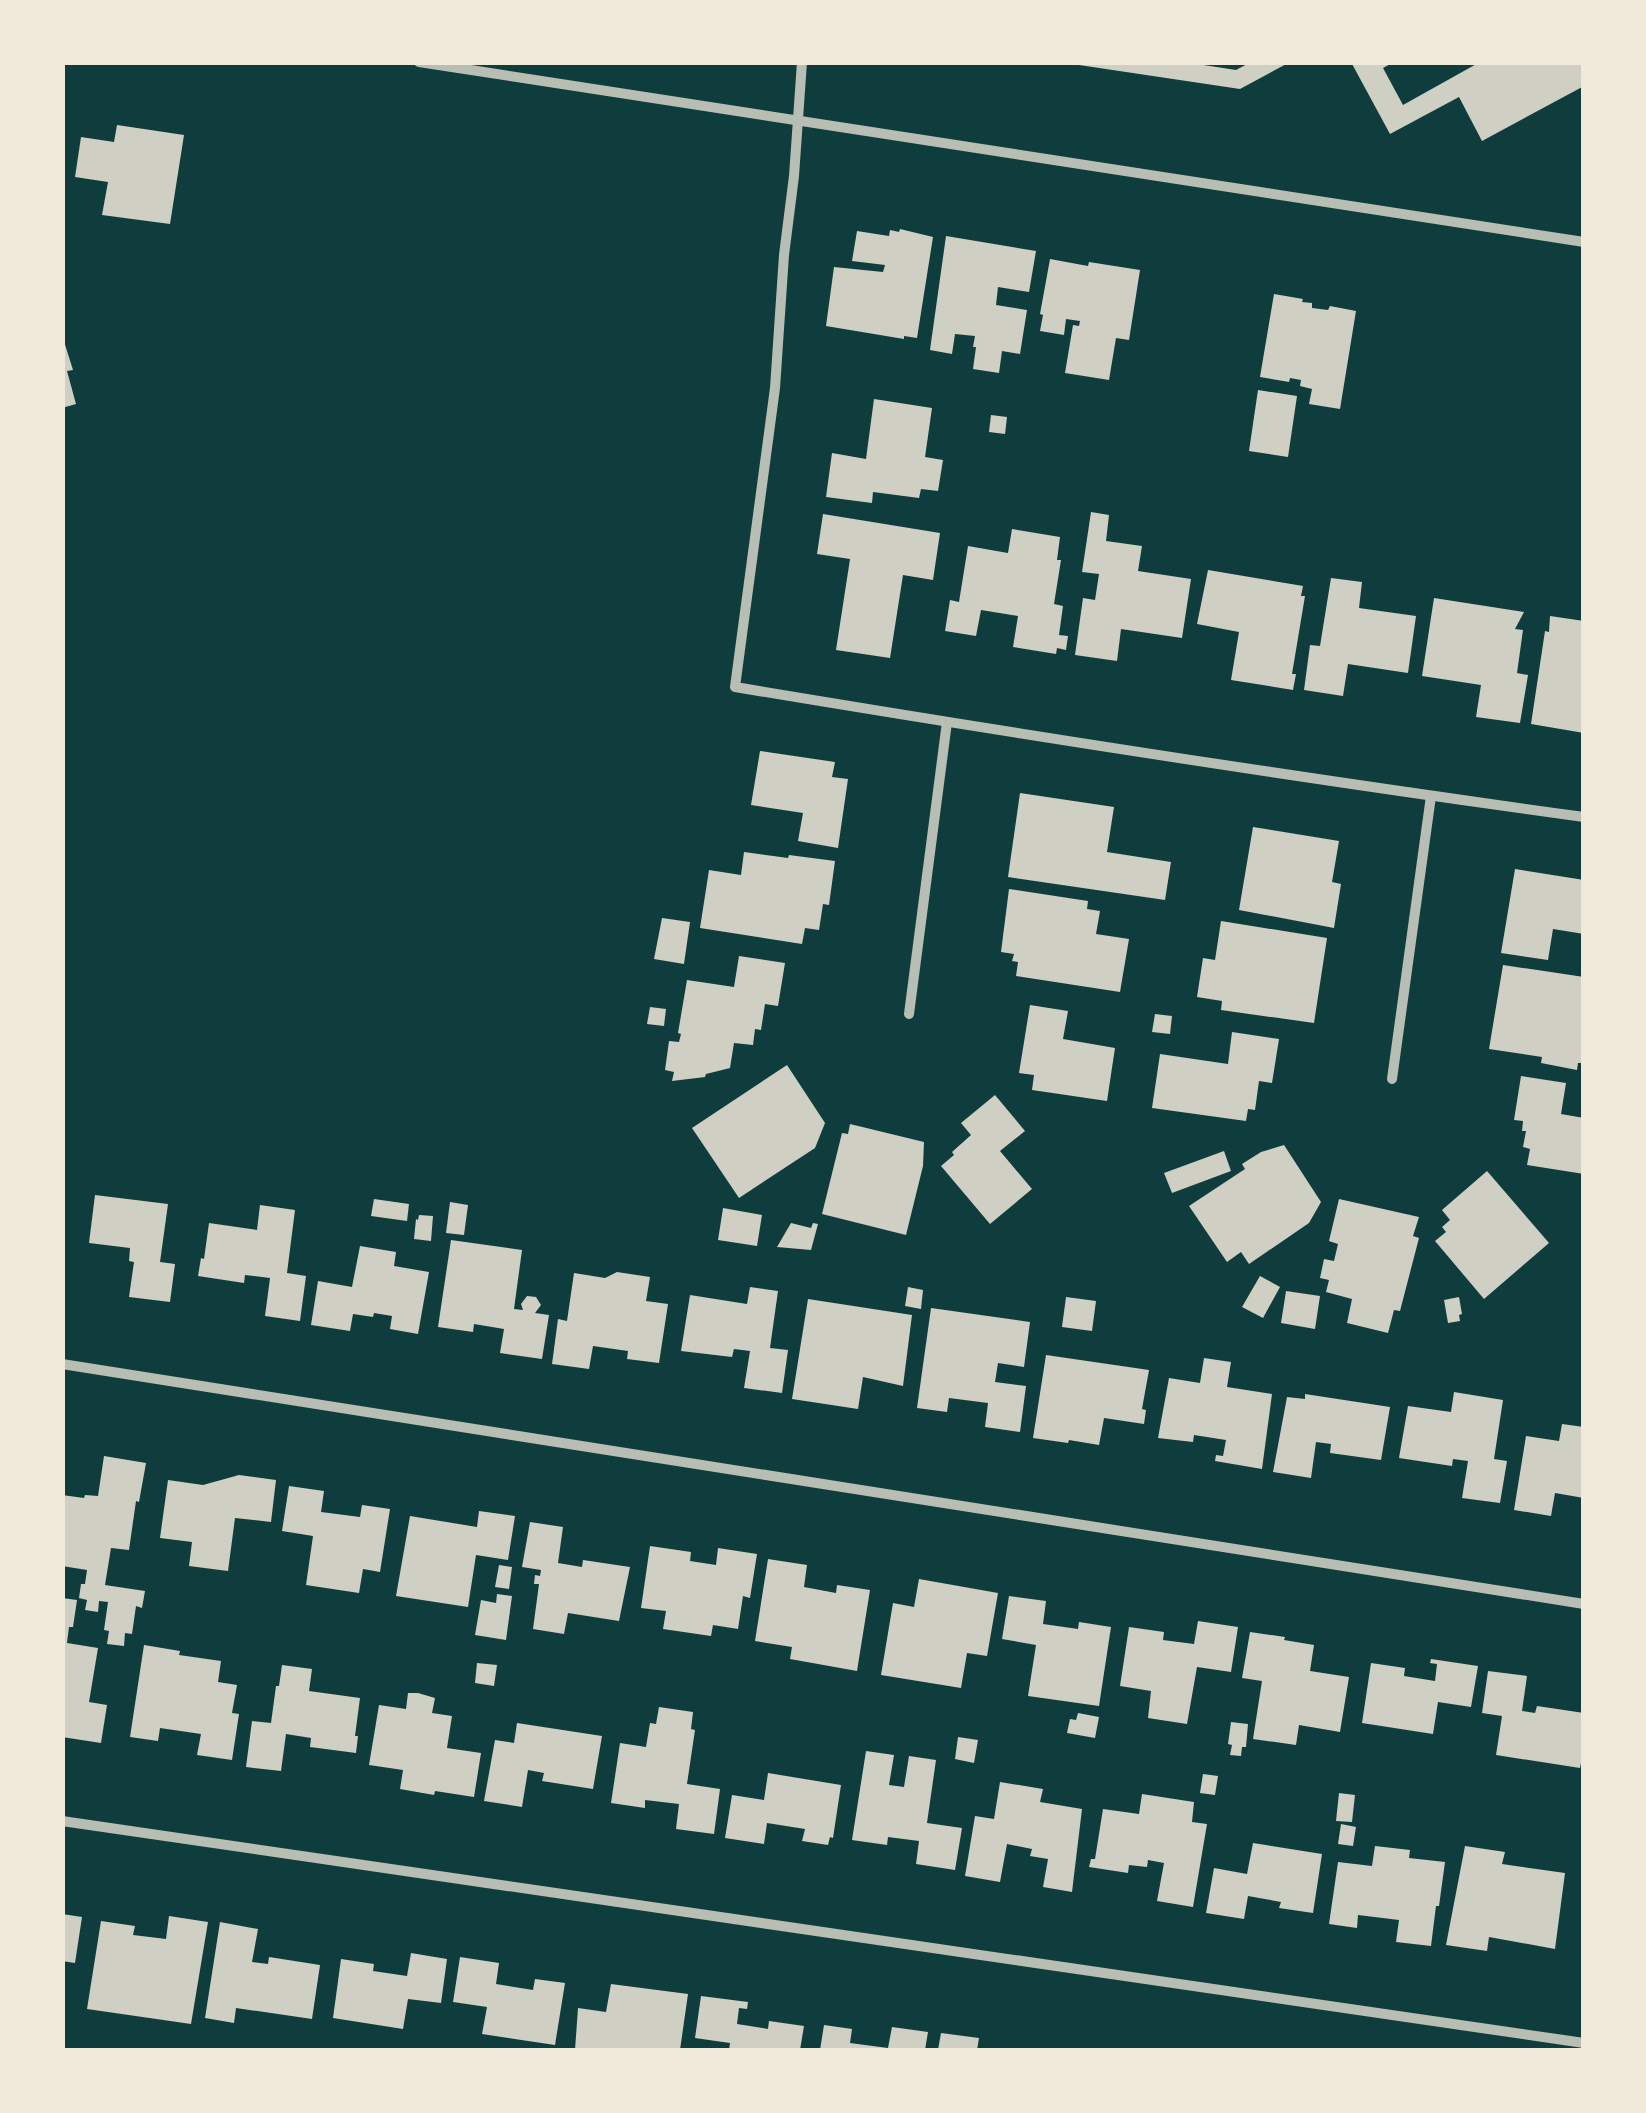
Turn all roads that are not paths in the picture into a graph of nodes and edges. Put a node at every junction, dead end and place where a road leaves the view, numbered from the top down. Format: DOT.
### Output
graph roads {
  1 [pos="419,62"];
  2 [pos="802,62"];
  3 [pos="797,120"];
  4 [pos="1584,242"];
  5 [pos="948,722"];
  6 [pos="1431,796"];
  7 [pos="1584,817"];
  8 [pos="909,1014"];
  9 [pos="1392,1079"];
  10 [pos="62,1364"];
  11 [pos="1584,1604"];
  12 [pos="62,1820"];
  13 [pos="1584,2043"];
  1 -- 3 [label="street"];
  2 -- 3 [label="street"];
  3 -- 4 [label="street"];
  3 -- 5 [label="street"];
  5 -- 6 [label="street"];
  5 -- 8 [label="street"];
  6 -- 7 [label="street"];
  6 -- 9 [label="street"];
  10 -- 11 [label="street"];
  12 -- 13 [label="street"];
}
